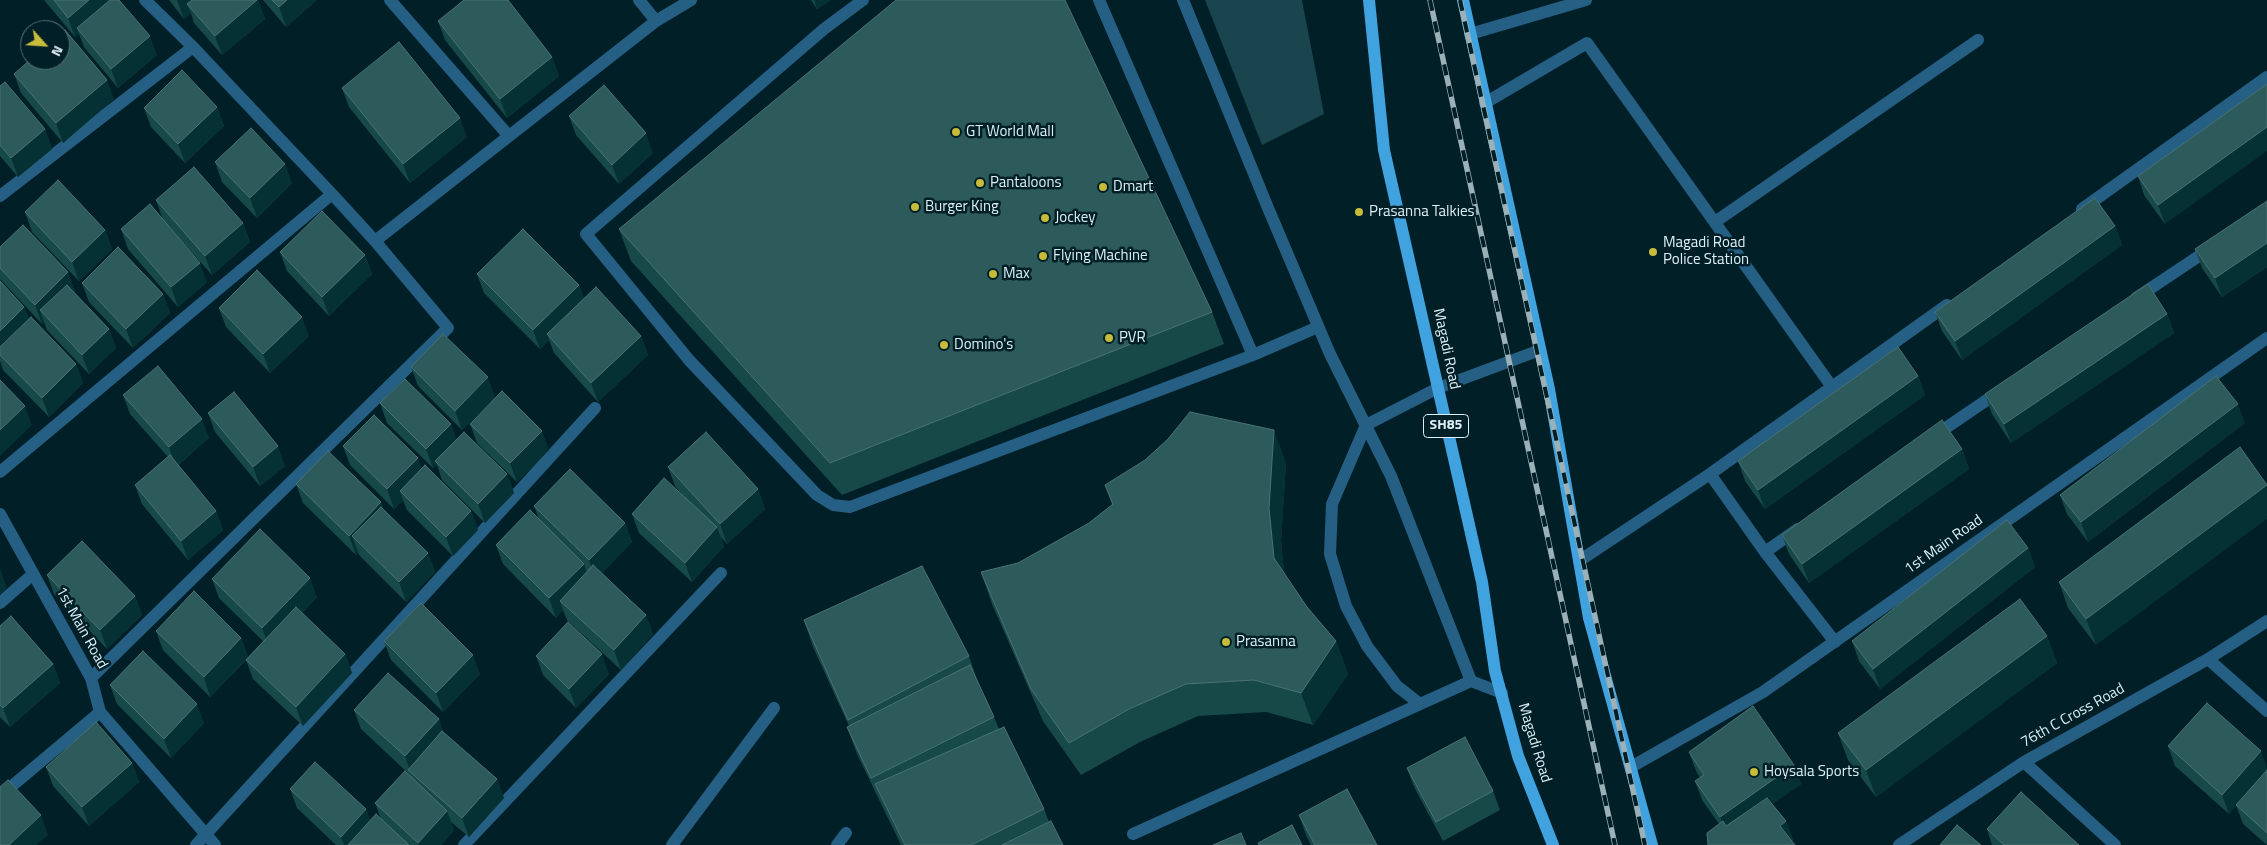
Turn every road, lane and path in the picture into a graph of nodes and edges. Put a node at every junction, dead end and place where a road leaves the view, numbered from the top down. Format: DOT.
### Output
graph roads {
  1 [pos="145,0"];
  2 [pos="390,0"];
  3 [pos="639,0"];
  4 [pos="691,0"];
  5 [pos="863,0"];
  6 [pos="1099,0"];
  7 [pos="1183,0"];
  8 [pos="1369,0"];
  9 [pos="1462,0"];
  10 [pos="1586,0"];
  11 [pos="656,20"];
  12 [pos="1470,34"];
  13 [pos="1978,40"];
  14 [pos="193,47"];
  15 [pos="2267,77"];
  16 [pos="1485,103"];
  17 [pos="508,135"];
  18 [pos="332,194"];
  19 [pos="0,196"];
  20 [pos="2074,215"];
  21 [pos="1715,222"];
  22 [pos="375,241"];
  23 [pos="2218,243"];
  24 [pos="1961,295"];
  25 [pos="2127,305"];
  26 [pos="1318,327"];
  27 [pos="2267,338"];
  28 [pos="1540,350"];
  29 [pos="1253,355"];
  30 [pos="2012,383"];
  31 [pos="1832,387"];
  32 [pos="1438,388"];
  33 [pos="595,408"];
  34 [pos="1366,425"];
  35 [pos="1921,445"];
  36 [pos="0,472"];
  37 [pos="1710,474"];
  38 [pos="0,514"];
  39 [pos="1806,524"];
  40 [pos="1764,552"];
  41 [pos="1579,561"];
  42 [pos="721,573"];
  43 [pos="32,575"];
  44 [pos="0,603"];
  45 [pos="2267,621"];
  46 [pos="1835,642"];
  47 [pos="2208,659"];
  48 [pos="91,678"];
  49 [pos="1471,681"];
  50 [pos="1502,693"];
  51 [pos="1420,704"];
  52 [pos="774,708"];
  53 [pos="2267,711"];
  54 [pos="100,712"];
  55 [pos="2024,762"];
  56 [pos="1631,767"];
  57 [pos="0,796"];
  58 [pos="846,833"];
  59 [pos="1132,834"];
  60 [pos="206,835"];
  61 [pos="196,845"];
  62 [pos="215,845"];
  63 [pos="464,845"];
  64 [pos="672,845"];
  65 [pos="837,845"];
  66 [pos="1553,845"];
  67 [pos="1652,845"];
  68 [pos="1899,845"];
  69 [pos="2115,845"];
  1 -- 14 [label="street"];
  2 -- 17 [label="street"];
  3 -- 11 [label="street"];
  4 -- 11 [label="street"];
  5 -- 29 [label="street"];
  6 -- 29 [label="street"];
  7 -- 26 [label="street"];
  8 -- 32 [label="main road, Magadi Road / SH85"];
  9 -- 12 [label="main road"];
  10 -- 12 [label="street"];
  11 -- 17 [label="street"];
  12 -- 16 [label="main road"];
  13 -- 21 [label="street"];
  14 -- 18 [label="street"];
  14 -- 19 [label="street"];
  15 -- 20 [label="street"];
  16 -- 21 [label="street"];
  16 -- 28 [label="main road"];
  17 -- 22 [label="street"];
  18 -- 22 [label="street"];
  18 -- 36 [label="street"];
  21 -- 31 [label="street"];
  22 -- 48 [label="street"];
  23 -- 25 [label="street"];
  24 -- 31 [label="street"];
  26 -- 29 [label="street"];
  26 -- 34 [label="street"];
  27 -- 46 [label="street, 1st Main Road"];
  28 -- 32 [label="street"];
  28 -- 41 [label="main road"];
  30 -- 35 [label="street"];
  31 -- 37 [label="street"];
  32 -- 34 [label="street"];
  32 -- 50 [label="main road, Magadi Road / SH85"];
  33 -- 60 [label="street"];
  34 -- 49 [label="street"];
  34 -- 51 [label="street"];
  37 -- 40 [label="street"];
  37 -- 41 [label="street"];
  38 -- 43 [label="street, 1st Main Road"];
  39 -- 40 [label="street"];
  40 -- 46 [label="street"];
  41 -- 56 [label="main road"];
  42 -- 63 [label="street"];
  43 -- 44 [label="street"];
  43 -- 48 [label="street, 1st Main Road"];
  45 -- 47 [label="street, 76th C Cross Road"];
  46 -- 56 [label="street, 1st Main Road"];
  47 -- 53 [label="street"];
  47 -- 55 [label="street, 76th C Cross Road"];
  48 -- 54 [label="street, 1st Main Road"];
  49 -- 50 [label="street"];
  49 -- 51 [label="street"];
  50 -- 66 [label="main road, Magadi Road / SH85"];
  51 -- 59 [label="street"];
  52 -- 64 [label="street"];
  54 -- 57 [label="street"];
  54 -- 60 [label="street, 1st Main Road"];
  55 -- 68 [label="street, 76th C Cross Road"];
  55 -- 69 [label="street"];
  56 -- 67 [label="main road"];
  58 -- 65 [label="street"];
  60 -- 61 [label="street"];
  60 -- 62 [label="street, 1st Main Road"];
}
